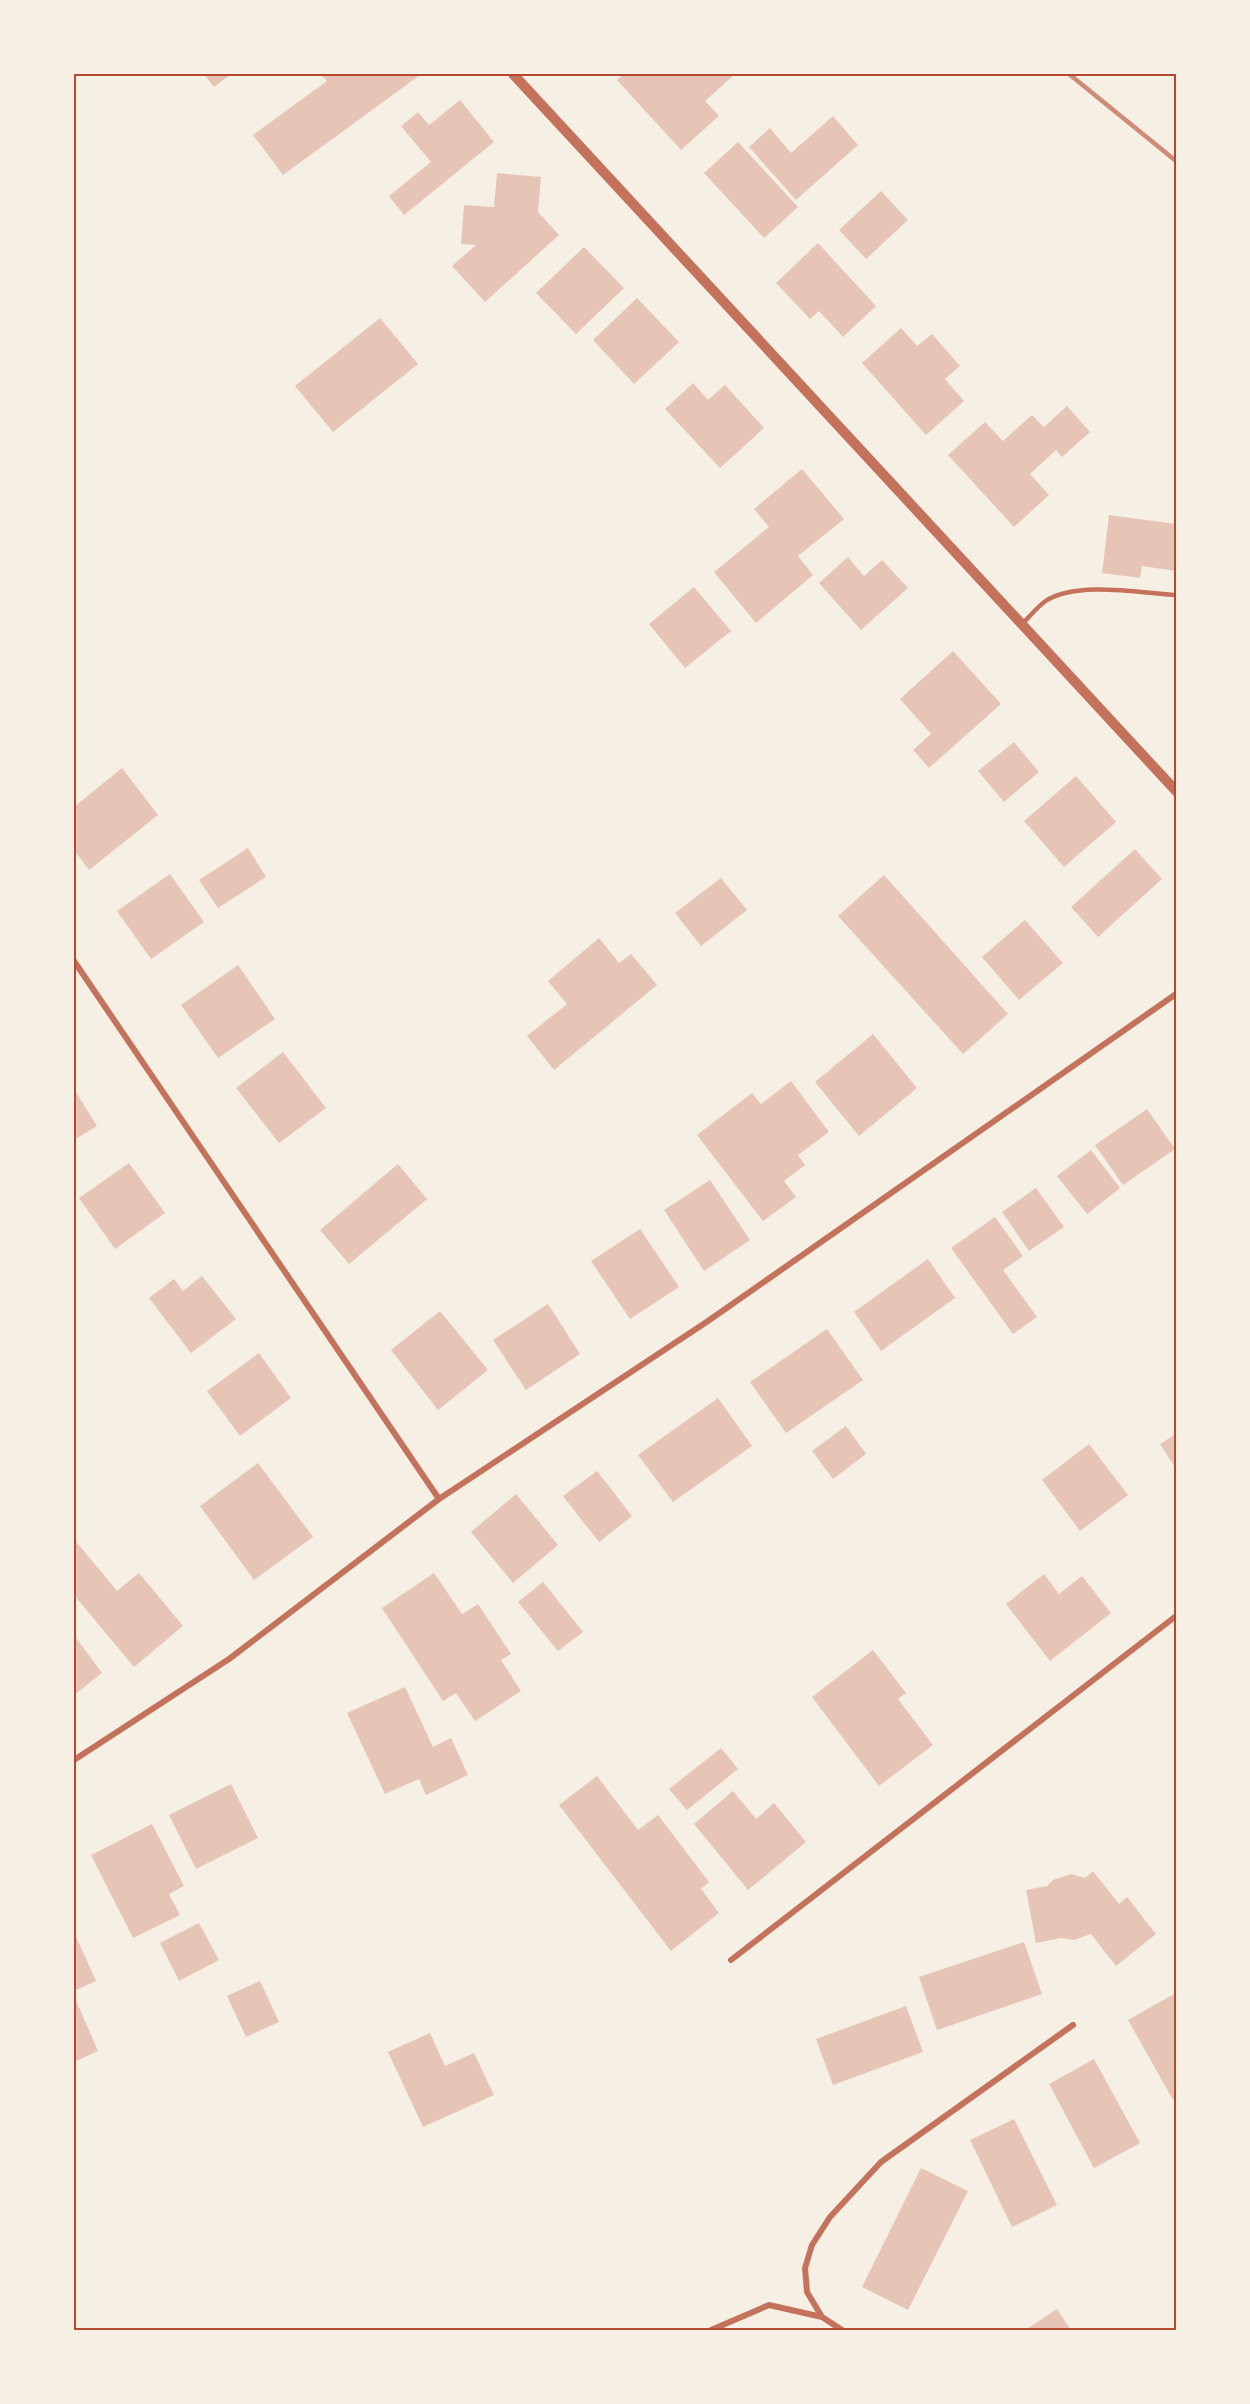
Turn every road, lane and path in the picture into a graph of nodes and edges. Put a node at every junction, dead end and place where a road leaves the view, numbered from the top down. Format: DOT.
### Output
graph roads {
  1 [pos="513,74"];
  2 [pos="1176,595"];
  3 [pos="1023,622"];
  4 [pos="1176,791"];
  5 [pos="74,961"];
  6 [pos="1176,994"];
  7 [pos="439,1499"];
  8 [pos="1176,1616"];
  9 [pos="74,1760"];
  10 [pos="731,1960"];
  11 [pos="1073,2025"];
  12 [pos="822,2317"];
  13 [pos="711,2331"];
  14 [pos="842,2331"];
  1 -- 3 [label="street"];
  2 -- 3 [label="lane"];
  3 -- 4 [label="street"];
  5 -- 7 [label="street"];
  6 -- 7 [label="street"];
  7 -- 9 [label="street"];
  8 -- 10 [label="street"];
  11 -- 12 [label="street"];
  12 -- 13 [label="street"];
  12 -- 14 [label="street"];
}
